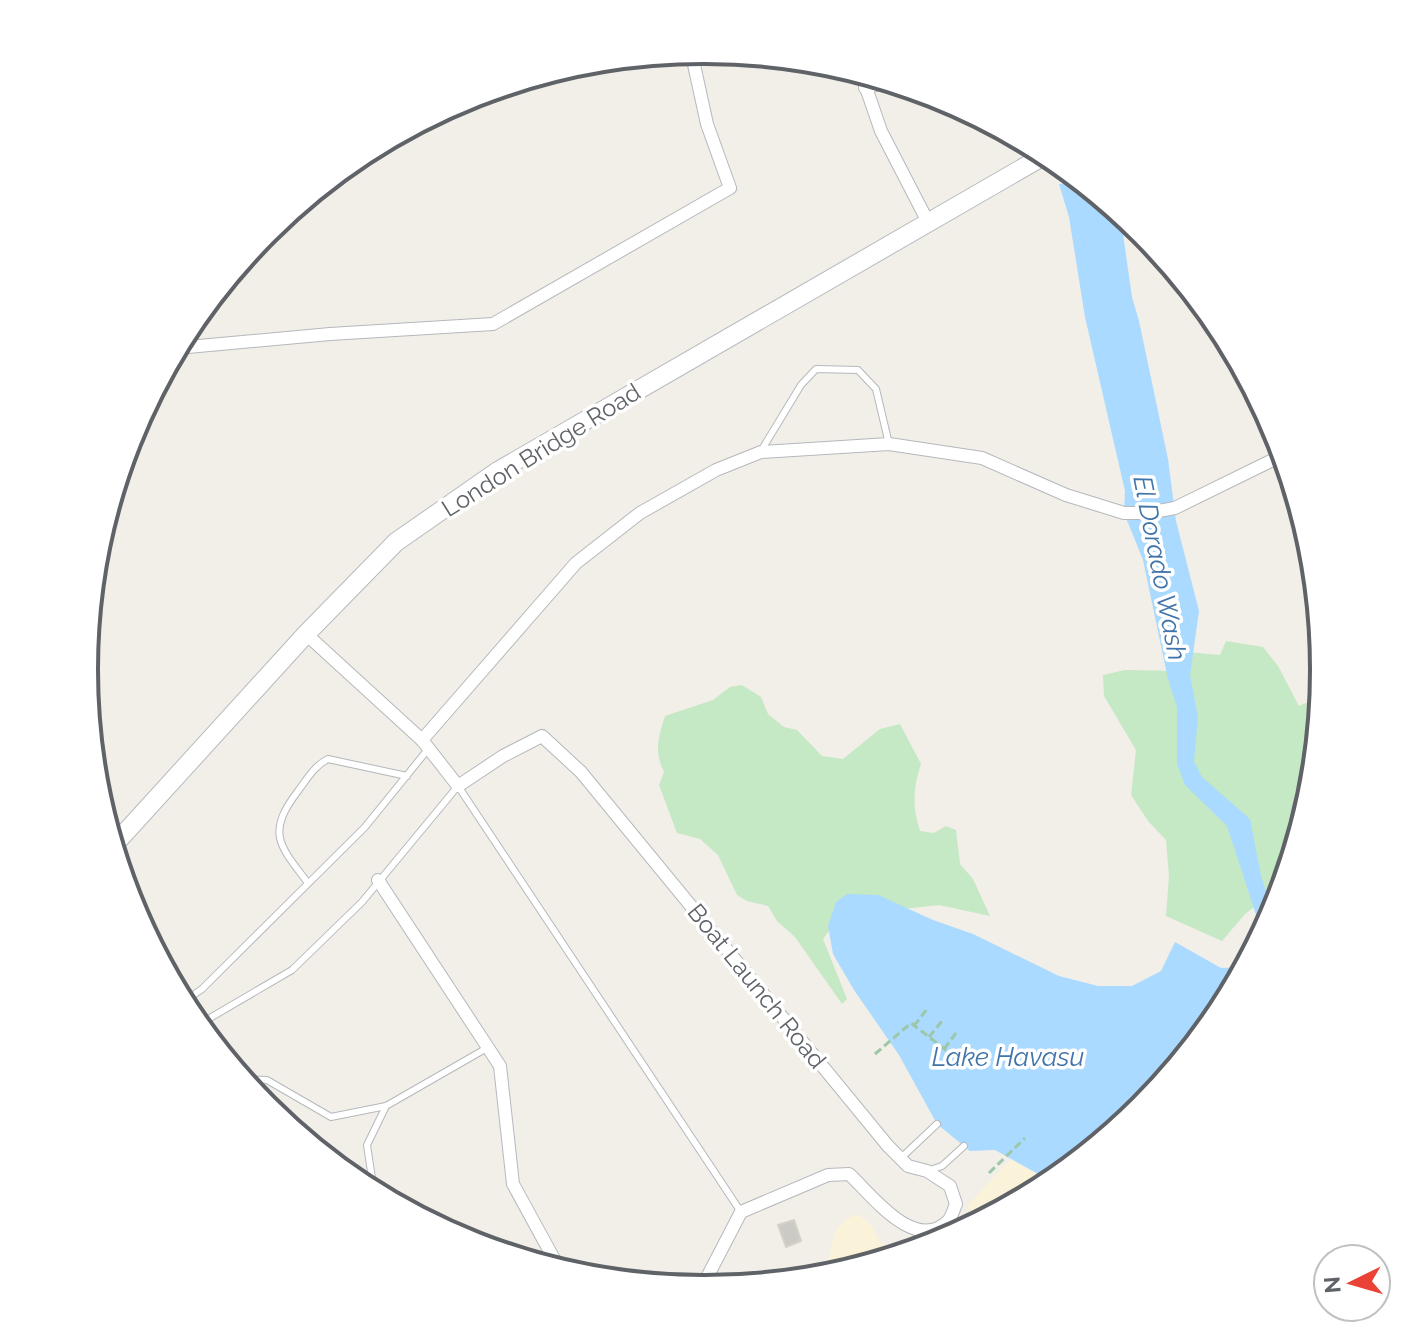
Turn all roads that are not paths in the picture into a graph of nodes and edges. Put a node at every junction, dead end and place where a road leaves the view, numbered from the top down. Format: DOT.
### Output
graph roads {
  1 [pos="694,64"];
  2 [pos="868,87"];
  3 [pos="865,88"];
  4 [pos="1033,162"];
  5 [pos="928,222"];
  6 [pos="193,347"];
  7 [pos="889,444"];
  8 [pos="761,452"];
  9 [pos="1272,461"];
  10 [pos="306,634"];
  11 [pos="425,744"];
  12 [pos="407,776"];
  13 [pos="458,786"];
  14 [pos="122,836"];
  15 [pos="378,880"];
  16 [pos="308,883"];
  17 [pos="194,995"];
  18 [pos="210,1018"];
  19 [pos="487,1048"];
  20 [pos="260,1080"];
  21 [pos="386,1106"];
  22 [pos="937,1124"];
  23 [pos="964,1146"];
  24 [pos="901,1158"];
  25 [pos="927,1171"];
  26 [pos="372,1175"];
  27 [pos="741,1212"];
  28 [pos="552,1255"];
  29 [pos="708,1275"];
  1 -- 6 [label="street"];
  2 -- 3 [label="street"];
  3 -- 5 [label="street"];
  4 -- 5 [label="street, London Bridge Road"];
  5 -- 10 [label="street, London Bridge Road"];
  7 -- 8 [label="street"];
  7 -- 8 [label="lane"];
  7 -- 9 [label="street"];
  8 -- 11 [label="street"];
  10 -- 11 [label="street"];
  10 -- 14 [label="street, London Bridge Road"];
  11 -- 12 [label="lane"];
  11 -- 13 [label="street"];
  12 -- 16 [label="lane"];
  12 -- 16 [label="lane"];
  13 -- 15 [label="lane"];
  13 -- 24 [label="street, Boat Launch Road"];
  13 -- 27 [label="lane"];
  15 -- 18 [label="lane"];
  15 -- 19 [label="street"];
  16 -- 17 [label="lane"];
  19 -- 21 [label="lane"];
  19 -- 28 [label="street"];
  20 -- 21 [label="lane"];
  21 -- 26 [label="lane"];
  22 -- 24 [label="lane"];
  23 -- 25 [label="lane"];
  24 -- 25 [label="street, Boat Launch Road"];
  25 -- 27 [label="street, Boat Launch Road"];
  27 -- 29 [label="street"];
}
